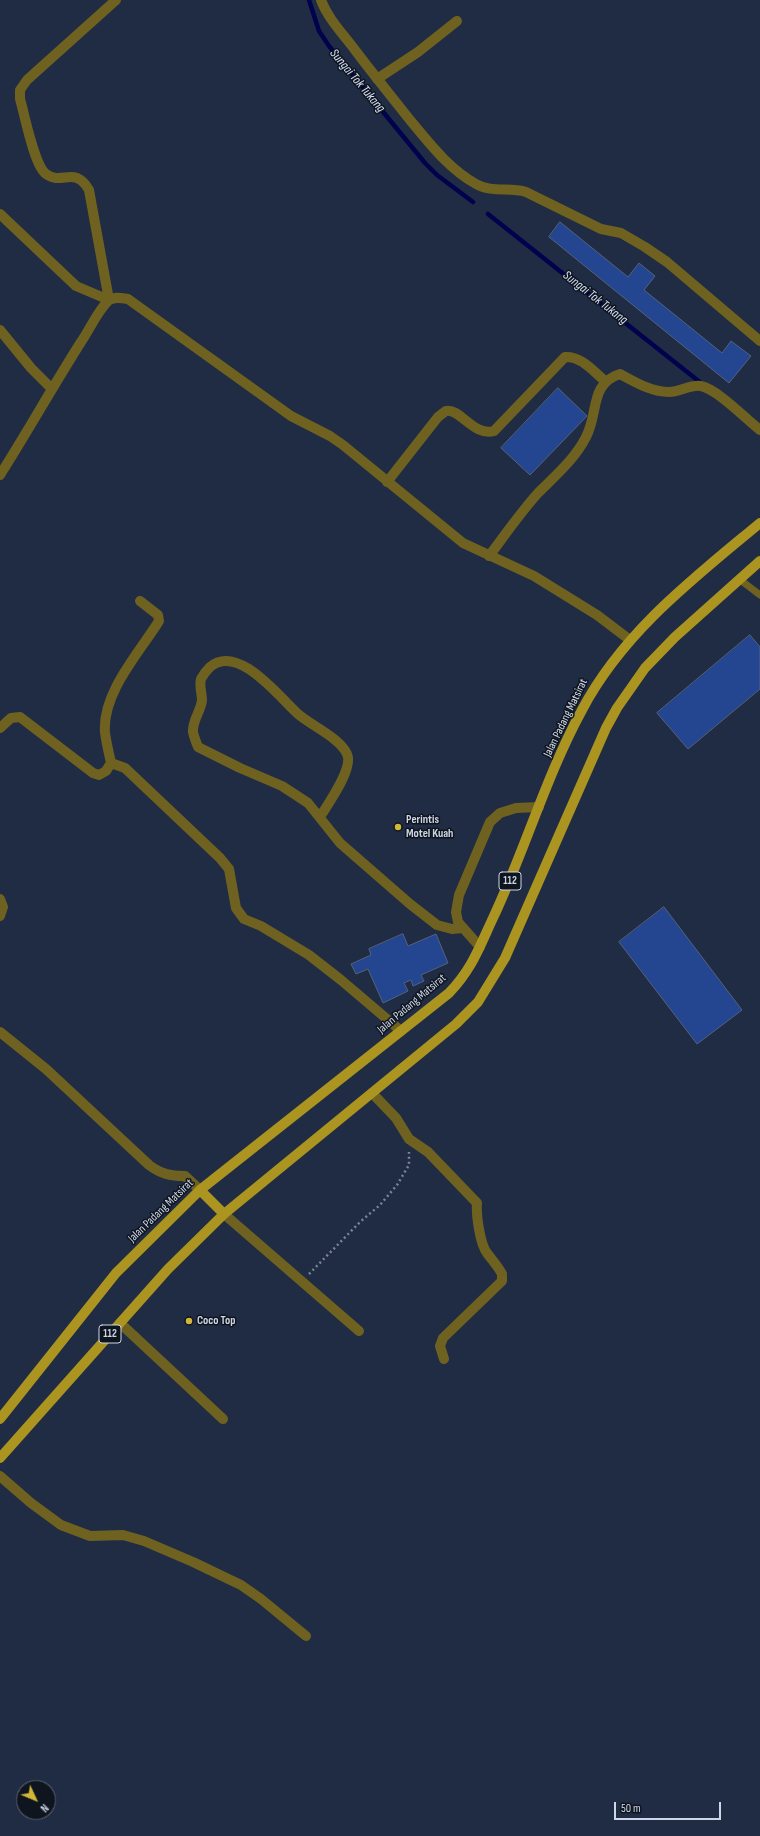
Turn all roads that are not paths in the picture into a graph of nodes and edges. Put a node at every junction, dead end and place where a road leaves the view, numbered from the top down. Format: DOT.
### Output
graph roads {
  1 [pos="116,0"];
  2 [pos="321,0"];
  3 [pos="457,20"];
  4 [pos="377,79"];
  5 [pos="0,214"];
  6 [pos="109,300"];
  7 [pos="0,330"];
  8 [pos="760,341"];
  9 [pos="605,381"];
  10 [pos="51,388"];
  11 [pos="760,430"];
  12 [pos="0,475"];
  13 [pos="387,482"];
  14 [pos="760,523"];
  15 [pos="489,556"];
  16 [pos="760,562"];
  17 [pos="739,579"];
  18 [pos="760,595"];
  19 [pos="140,601"];
  20 [pos="630,640"];
  21 [pos="0,728"];
  22 [pos="111,762"];
  23 [pos="539,807"];
  24 [pos="320,817"];
  25 [pos="0,899"];
  26 [pos="0,916"];
  27 [pos="463,928"];
  28 [pos="480,947"];
  29 [pos="401,1031"];
  30 [pos="0,1032"];
  31 [pos="372,1093"];
  32 [pos="200,1190"];
  33 [pos="224,1214"];
  34 [pos="120,1323"];
  35 [pos="359,1331"];
  36 [pos="444,1359"];
  37 [pos="0,1419"];
  38 [pos="223,1419"];
  39 [pos="0,1458"];
  40 [pos="0,1476"];
  41 [pos="306,1636"];
  1 -- 6 [label="street"];
  2 -- 4 [label="street"];
  3 -- 4 [label="street"];
  4 -- 8 [label="street"];
  5 -- 6 [label="street"];
  6 -- 10 [label="street"];
  6 -- 13 [label="street"];
  7 -- 10 [label="street"];
  9 -- 11 [label="street"];
  9 -- 13 [label="street"];
  9 -- 15 [label="street"];
  10 -- 12 [label="street"];
  13 -- 15 [label="street"];
  14 -- 20 [label="main road, Jalan Padang Matsirat / 112"];
  15 -- 20 [label="street"];
  16 -- 17 [label="main road, 112"];
  17 -- 18 [label="lane"];
  17 -- 31 [label="main road, 112"];
  19 -- 22 [label="street"];
  20 -- 23 [label="main road, Jalan Padang Matsirat / 112"];
  21 -- 22 [label="street"];
  22 -- 29 [label="street"];
  23 -- 27 [label="street"];
  23 -- 28 [label="main road, Jalan Padang Matsirat / 112"];
  24 -- 24 [label="street"];
  24 -- 27 [label="street"];
  25 -- 26 [label="street"];
  27 -- 28 [label="street"];
  28 -- 29 [label="main road, Jalan Padang Matsirat / 112"];
  29 -- 32 [label="main road, Jalan Padang Matsirat / 112"];
  30 -- 32 [label="street"];
  31 -- 33 [label="main road, 112"];
  31 -- 36 [label="street"];
  32 -- 33 [label="main road"];
  32 -- 37 [label="main road, Jalan Padang Matsirat / 112"];
  33 -- 34 [label="main road, 112"];
  33 -- 35 [label="street"];
  34 -- 38 [label="street"];
  34 -- 39 [label="main road, 112"];
  40 -- 41 [label="street"];
}
